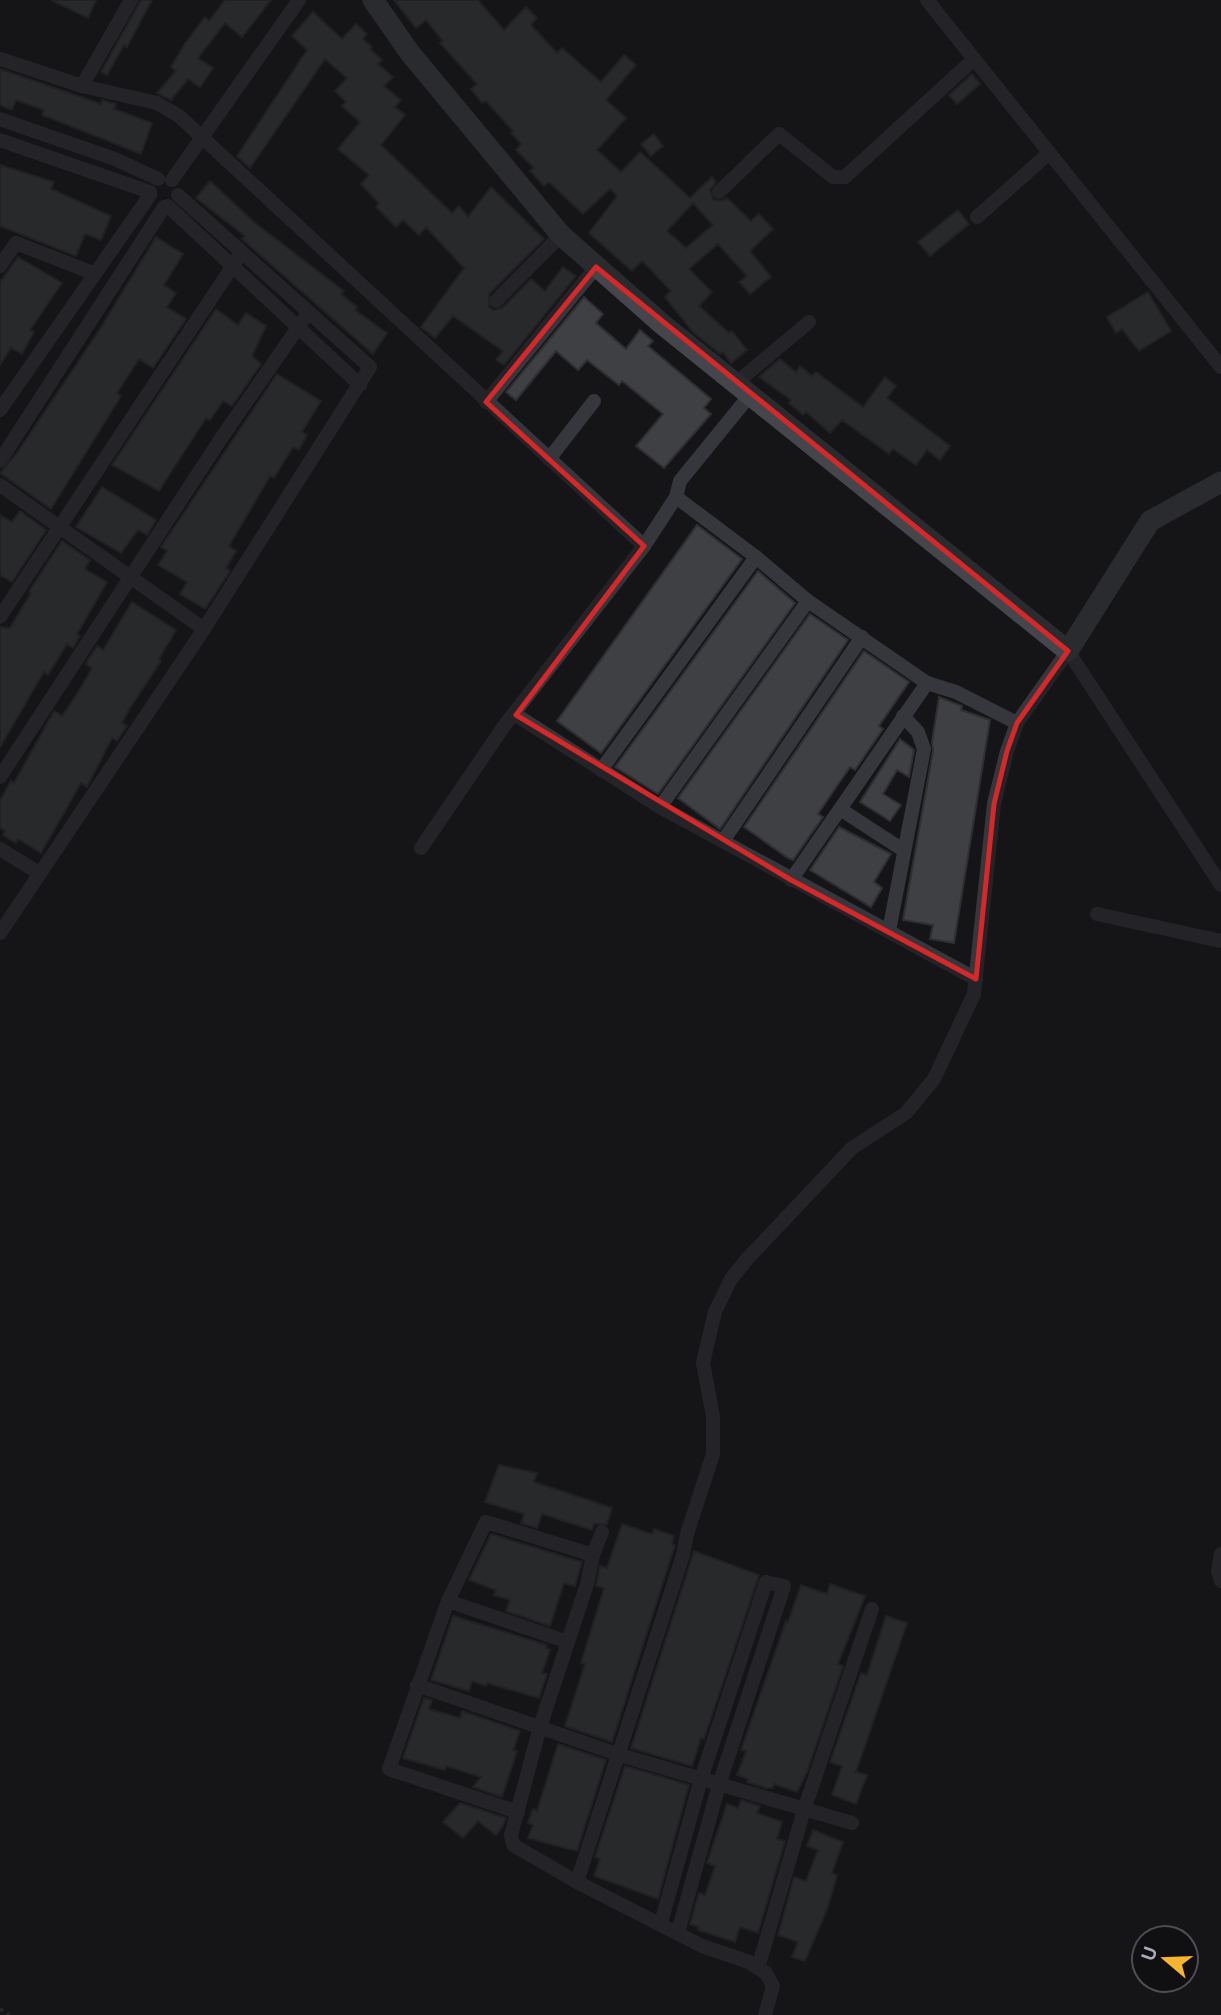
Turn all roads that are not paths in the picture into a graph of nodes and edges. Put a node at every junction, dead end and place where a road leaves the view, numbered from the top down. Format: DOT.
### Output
graph roads {
  1 [pos="131,0"];
  2 [pos="299,0"];
  3 [pos="373,0"];
  4 [pos="926,0"];
  5 [pos="0,59"];
  6 [pos="974,60"];
  7 [pos="82,86"];
  8 [pos="0,119"];
  9 [pos="201,135"];
  10 [pos="0,141"];
  11 [pos="1049,153"];
  12 [pos="165,180"];
  13 [pos="719,192"];
  14 [pos="150,193"];
  15 [pos="170,203"];
  16 [pos="977,217"];
  17 [pos="561,235"];
  18 [pos="0,237"];
  19 [pos="16,243"];
  20 [pos="242,252"];
  21 [pos="233,264"];
  22 [pos="0,267"];
  23 [pos="596,267"];
  24 [pos="93,273"];
  25 [pos="269,276"];
  26 [pos="258,289"];
  27 [pos="496,301"];
  28 [pos="308,313"];
  29 [pos="809,322"];
  30 [pos="297,330"];
  31 [pos="1221,367"];
  32 [pos="360,385"];
  33 [pos="743,389"];
  34 [pos="594,401"];
  35 [pos="486,402"];
  36 [pos="0,410"];
  37 [pos="549,459"];
  38 [pos="0,461"];
  39 [pos="1221,482"];
  40 [pos="0,485"];
  41 [pos="676,497"];
  42 [pos="60,526"];
  43 [pos="644,546"];
  44 [pos="757,556"];
  45 [pos="132,576"];
  46 [pos="808,601"];
  47 [pos="0,617"];
  48 [pos="204,629"];
  49 [pos="862,637"];
  50 [pos="1068,651"];
  51 [pos="927,683"];
  52 [pos="516,715"];
  53 [pos="904,716"];
  54 [pos="1017,723"];
  55 [pos="601,770"];
  56 [pos="0,777"];
  57 [pos="660,807"];
  58 [pos="840,808"];
  59 [pos="723,841"];
  60 [pos="421,848"];
  61 [pos="0,849"];
  62 [pos="903,850"];
  63 [pos="39,873"];
  64 [pos="791,880"];
  65 [pos="1221,886"];
  66 [pos="1097,914"];
  67 [pos="889,931"];
  68 [pos="0,933"];
  69 [pos="1221,941"];
  70 [pos="976,979"];
  71 [pos="602,1532"];
  72 [pos="1221,1554"];
  73 [pos="593,1555"];
  74 [pos="1221,1581"];
  75 [pos="448,1601"];
  76 [pos="872,1609"];
  77 [pos="568,1642"];
  78 [pos="417,1685"];
  79 [pos="540,1727"];
  80 [pos="620,1755"];
  81 [pos="701,1779"];
  82 [pos="719,1785"];
  83 [pos="804,1810"];
  84 [pos="518,1812"];
  85 [pos="852,1823"];
  86 [pos="577,1882"];
  87 [pos="661,1923"];
  88 [pos="678,1932"];
  89 [pos="758,1968"];
  90 [pos="765,2015"];
  1 -- 7 [label="street"];
  2 -- 9 [label="street"];
  3 -- 17 [label="street"];
  4 -- 6 [label="street"];
  5 -- 7 [label="street"];
  6 -- 11 [label="street"];
  6 -- 13 [label="street"];
  7 -- 9 [label="street"];
  8 -- 12 [label="street"];
  9 -- 12 [label="street"];
  9 -- 35 [label="street"];
  10 -- 14 [label="street"];
  11 -- 16 [label="street"];
  11 -- 31 [label="street"];
  12 -- 14 [label="street"];
  12 -- 15 [label="street"];
  14 -- 15 [label="street"];
  14 -- 24 [label="street"];
  15 -- 20 [label="street"];
  15 -- 21 [label="street"];
  15 -- 38 [label="street"];
  17 -- 23 [label="street"];
  17 -- 27 [label="street"];
  18 -- 19 [label="street"];
  19 -- 22 [label="street"];
  19 -- 24 [label="street"];
  20 -- 21 [label="street"];
  20 -- 25 [label="street"];
  21 -- 26 [label="street"];
  21 -- 42 [label="street"];
  23 -- 33 [label="street"];
  23 -- 35 [label="street"];
  24 -- 36 [label="street"];
  25 -- 26 [label="street"];
  25 -- 28 [label="street"];
  26 -- 30 [label="street"];
  28 -- 30 [label="street"];
  28 -- 32 [label="street"];
  29 -- 33 [label="street"];
  30 -- 32 [label="street"];
  30 -- 45 [label="street"];
  32 -- 48 [label="street"];
  33 -- 41 [label="street"];
  33 -- 50 [label="street"];
  34 -- 37 [label="street"];
  35 -- 37 [label="street"];
  37 -- 43 [label="street"];
  39 -- 50 [label="street"];
  40 -- 42 [label="street"];
  41 -- 43 [label="street"];
  41 -- 44 [label="street"];
  42 -- 45 [label="street"];
  42 -- 47 [label="street"];
  43 -- 52 [label="street"];
  44 -- 46 [label="street"];
  44 -- 55 [label="street"];
  45 -- 48 [label="street"];
  45 -- 56 [label="street"];
  46 -- 49 [label="street"];
  46 -- 57 [label="street"];
  48 -- 63 [label="street"];
  49 -- 51 [label="street"];
  49 -- 59 [label="street"];
  50 -- 54 [label="street"];
  50 -- 65 [label="street"];
  51 -- 53 [label="street"];
  51 -- 54 [label="street"];
  52 -- 55 [label="street"];
  52 -- 60 [label="street"];
  53 -- 58 [label="street"];
  53 -- 62 [label="street"];
  54 -- 70 [label="street"];
  55 -- 57 [label="street"];
  57 -- 59 [label="street"];
  58 -- 62 [label="street"];
  58 -- 64 [label="street"];
  59 -- 64 [label="street"];
  61 -- 63 [label="street"];
  62 -- 67 [label="street"];
  63 -- 68 [label="street"];
  64 -- 67 [label="street"];
  66 -- 69 [label="street"];
  67 -- 70 [label="street"];
  70 -- 80 [label="street"];
  71 -- 73 [label="street"];
  72 -- 74 [label="street"];
  73 -- 75 [label="street"];
  73 -- 77 [label="street"];
  75 -- 77 [label="street"];
  75 -- 78 [label="street"];
  76 -- 83 [label="street"];
  77 -- 79 [label="street"];
  78 -- 79 [label="street"];
  78 -- 84 [label="street"];
  79 -- 80 [label="street"];
  79 -- 84 [label="street"];
  80 -- 81 [label="street"];
  80 -- 86 [label="street"];
  81 -- 82 [label="street"];
  81 -- 82 [label="street"];
  81 -- 87 [label="street"];
  82 -- 83 [label="street"];
  82 -- 88 [label="street"];
  83 -- 85 [label="street"];
  83 -- 89 [label="street"];
  84 -- 86 [label="street"];
  86 -- 87 [label="street"];
  87 -- 88 [label="street"];
  88 -- 89 [label="street"];
  89 -- 90 [label="street"];
}
